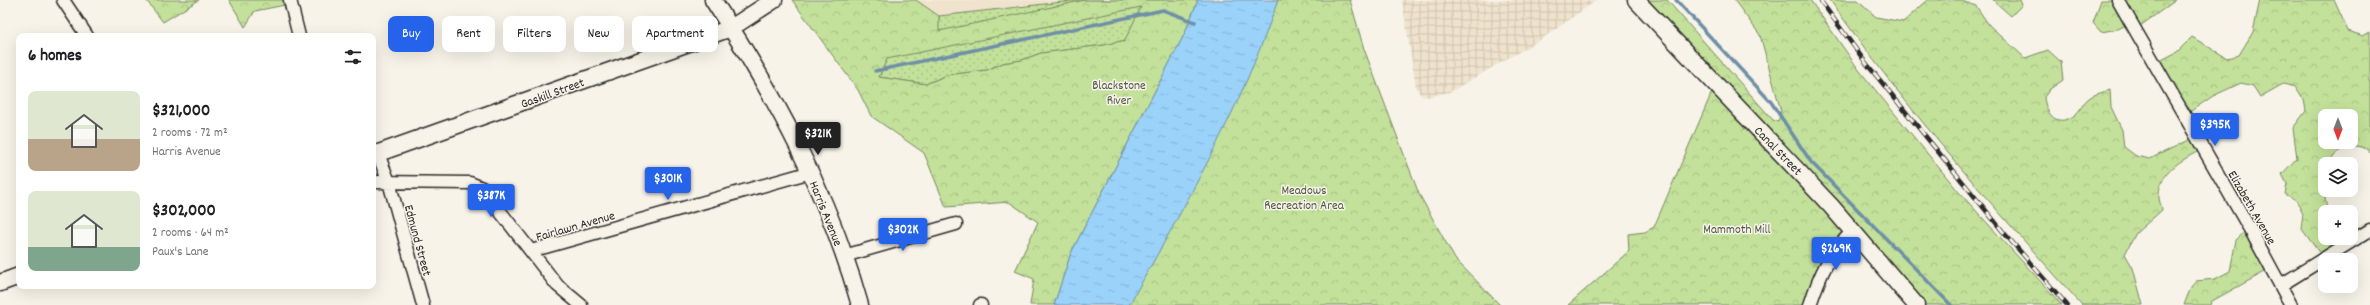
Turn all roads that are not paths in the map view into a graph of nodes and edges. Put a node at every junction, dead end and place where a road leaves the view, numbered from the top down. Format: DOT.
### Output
graph roads {
  1 [pos="63,0"];
  2 [pos="290,0"];
  3 [pos="713,0"];
  4 [pos="774,0"];
  5 [pos="1636,0"];
  6 [pos="2118,0"];
  7 [pos="731,28"];
  8 [pos="86,33"];
  9 [pos="298,33"];
  10 [pos="376,154"];
  11 [pos="811,172"];
  12 [pos="376,182"];
  13 [pos="389,182"];
  14 [pos="956,224"];
  15 [pos="2370,230"];
  16 [pos="1853,231"];
  17 [pos="531,251"];
  18 [pos="844,256"];
  19 [pos="16,277"];
  20 [pos="0,283"];
  21 [pos="2281,285"];
  22 [pos="423,305"];
  23 [pos="581,305"];
  24 [pos="860,305"];
  25 [pos="1810,305"];
  26 [pos="1916,305"];
  27 [pos="2291,305"];
  1 -- 8 [label="street"];
  2 -- 9 [label="street"];
  3 -- 7 [label="street, Harris Avenue"];
  4 -- 7 [label="street, Gaskill Street"];
  5 -- 16 [label="street, Canal Street"];
  6 -- 21 [label="street, Elizabeth Avenue"];
  7 -- 10 [label="street, Gaskill Street"];
  7 -- 11 [label="street, Harris Avenue"];
  10 -- 13 [label="street, Edmund Street"];
  11 -- 17 [label="street, Fairlawn Avenue"];
  11 -- 18 [label="street, Harris Avenue"];
  12 -- 13 [label="street"];
  13 -- 17 [label="street"];
  13 -- 22 [label="street, Edmund Street"];
  14 -- 18 [label="street"];
  15 -- 21 [label="street"];
  16 -- 25 [label="street"];
  16 -- 26 [label="street, Canal Street"];
  17 -- 23 [label="street"];
  18 -- 24 [label="street, Harris Avenue"];
  19 -- 20 [label="street"];
  21 -- 27 [label="street, Elizabeth Avenue"];
}
